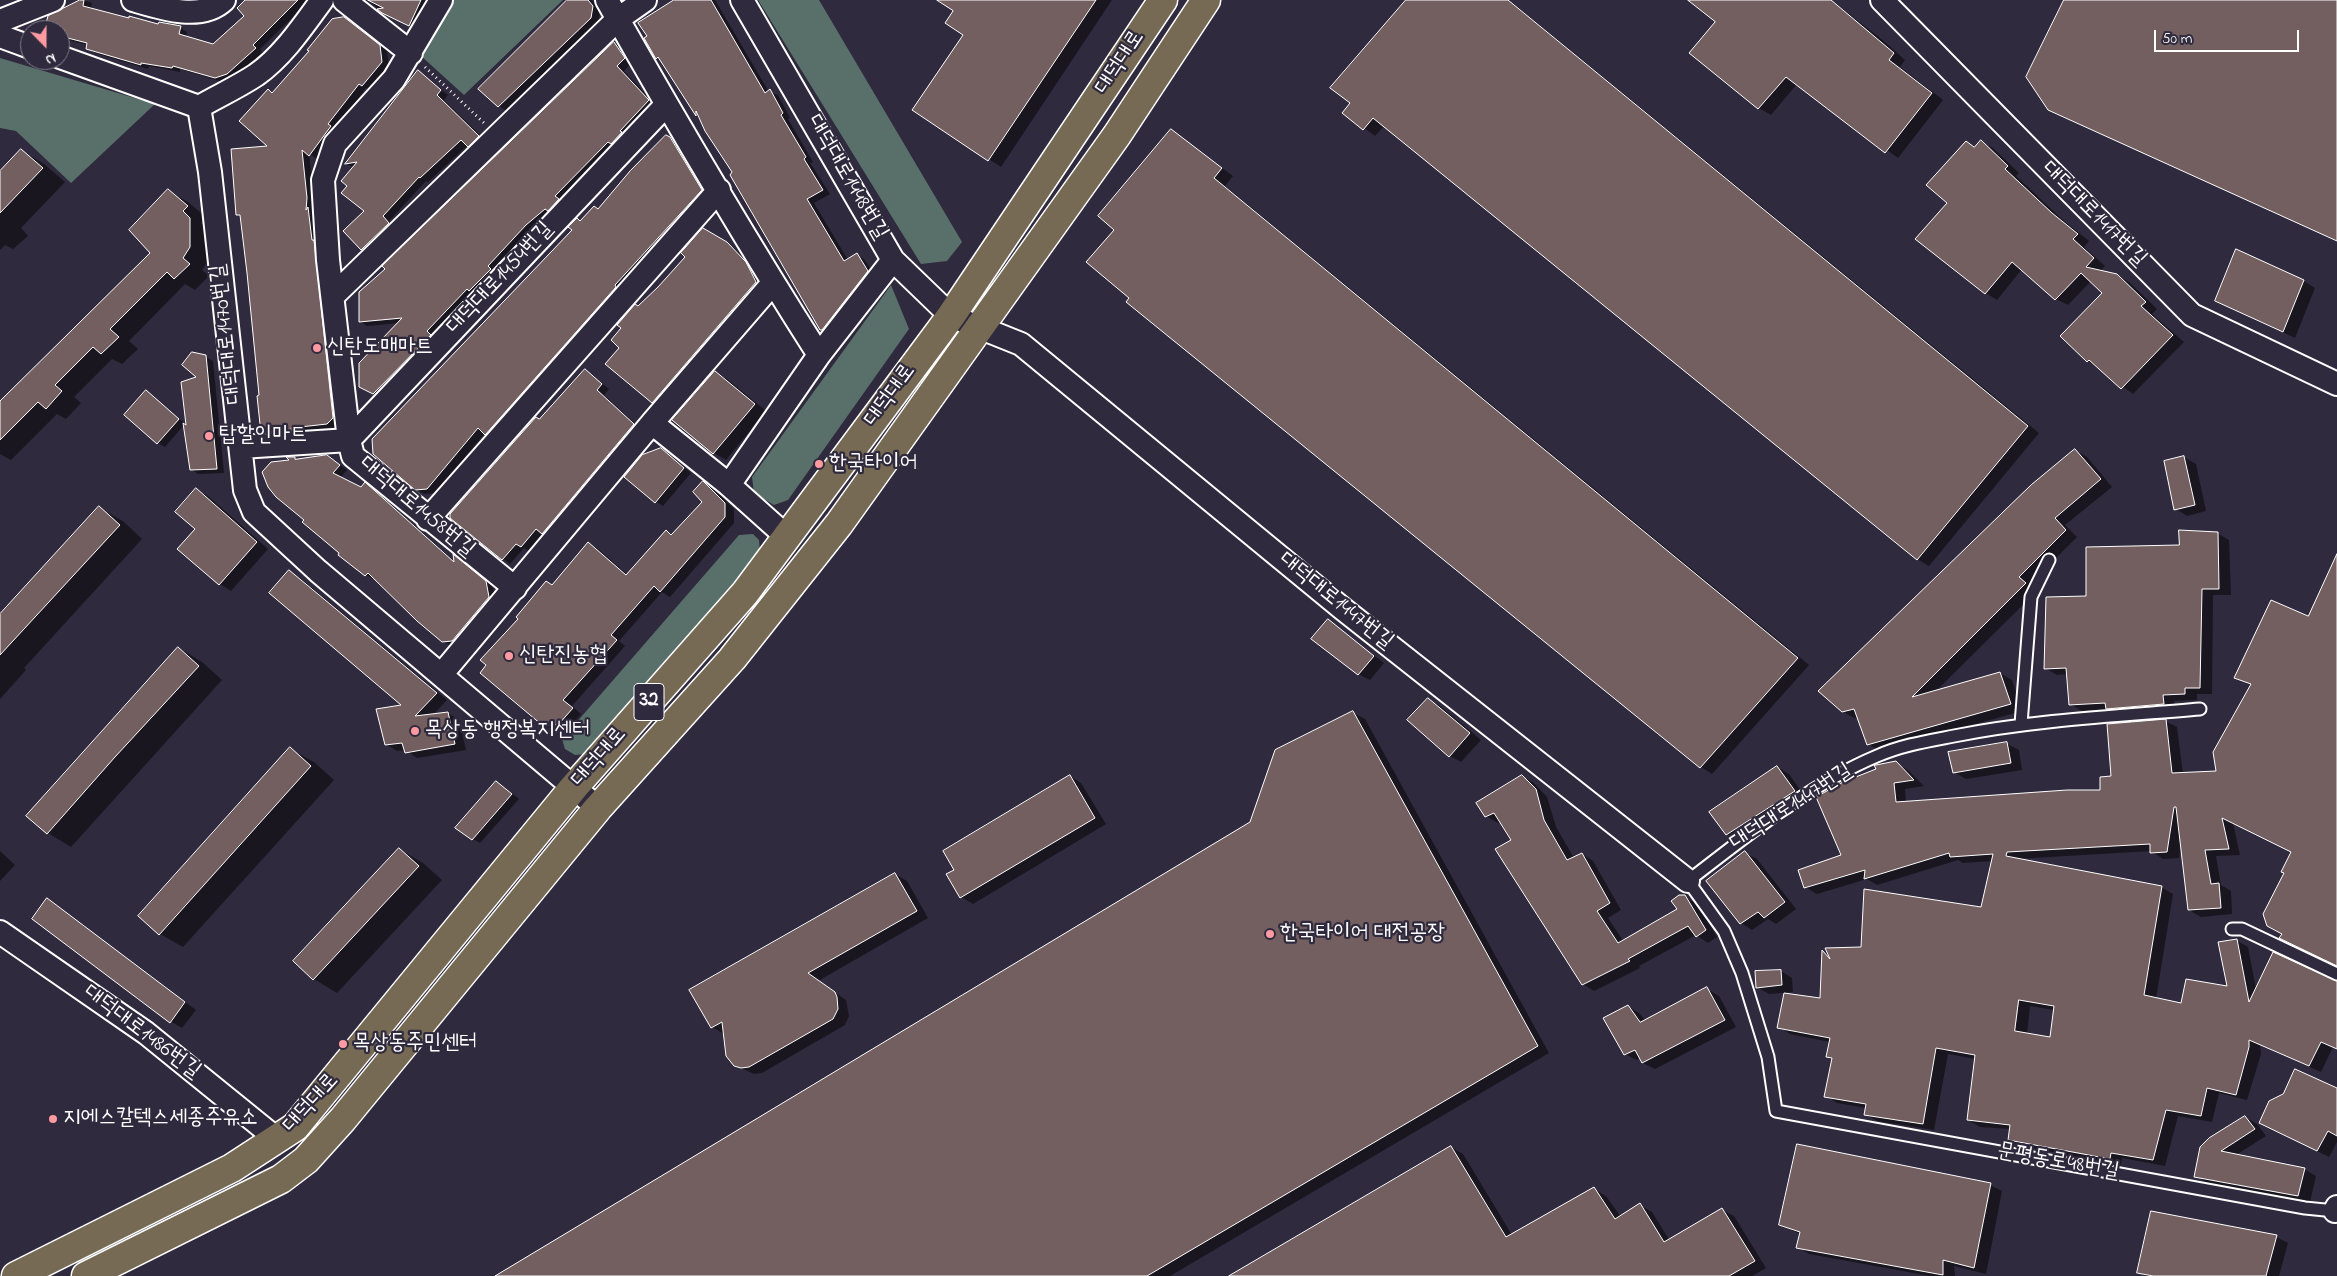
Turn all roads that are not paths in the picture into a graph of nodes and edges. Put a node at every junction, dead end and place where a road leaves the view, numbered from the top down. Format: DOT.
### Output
graph roads {
  1 [pos="53,0"];
  2 [pos="133,0"];
  3 [pos="224,0"];
  4 [pos="322,0"];
  5 [pos="344,0"];
  6 [pos="441,0"];
  7 [pos="645,0"];
  8 [pos="742,0"];
  9 [pos="1163,0"];
  10 [pos="1206,0"];
  11 [pos="1890,4"];
  12 [pos="612,9"];
  13 [pos="0,21"];
  14 [pos="0,36"];
  15 [pos="20,43"];
  16 [pos="415,57"];
  17 [pos="70,61"];
  18 [pos="666,105"];
  19 [pos="199,107"];
  20 [pos="719,190"];
  21 [pos="893,260"];
  22 [pos="773,283"];
  23 [pos="334,295"];
  24 [pos="950,316"];
  25 [pos="979,329"];
  26 [pos="819,355"];
  27 [pos="2337,384"];
  28 [pos="652,423"];
  29 [pos="349,440"];
  30 [pos="241,447"];
  31 [pos="729,485"];
  32 [pos="428,519"];
  33 [pos="787,536"];
  34 [pos="2049,560"];
  35 [pos="515,588"];
  36 [pos="441,675"];
  37 [pos="2200,709"];
  38 [pos="2021,724"];
  39 [pos="574,788"];
  40 [pos="598,808"];
  41 [pos="1688,881"];
  42 [pos="2232,929"];
  43 [pos="2,937"];
  44 [pos="2337,974"];
  45 [pos="1776,1111"];
  46 [pos="278,1140"];
  47 [pos="2336,1209"];
  48 [pos="16,1276"];
  49 [pos="86,1276"];
  1 -- 13 [label="street"];
  2 -- 3 [label="street"];
  4 -- 19 [label="street"];
  5 -- 16 [label="street"];
  6 -- 16 [label="street, 대덕대로1458번길"];
  7 -- 12 [label="street"];
  8 -- 21 [label="street, 대덕대로1448번길"];
  9 -- 24 [label="main road, 대덕대로 / 32"];
  10 -- 25 [label="main road, 대덕대로 / 32"];
  11 -- 27 [label="street, 대덕대로1417번길"];
  12 -- 18 [label="street"];
  12 -- 23 [label="street"];
  14 -- 15 [label="street"];
  16 -- 23 [label="street, 대덕대로1458번길"];
  17 -- 19 [label="street"];
  18 -- 20 [label="street"];
  18 -- 29 [label="street, 대덕대로1454번길"];
  19 -- 30 [label="street, 대덕대로1470번길"];
  20 -- 22 [label="street"];
  20 -- 32 [label="street"];
  21 -- 24 [label="street, 대덕대로1448번길"];
  21 -- 26 [label="street"];
  22 -- 26 [label="street"];
  22 -- 28 [label="street"];
  23 -- 29 [label="street, 대덕대로1458번길"];
  24 -- 25 [label="street, 대덕대로1448번길"];
  24 -- 33 [label="main road, 대덕대로 / 32"];
  25 -- 40 [label="main road, 대덕대로 / 32"];
  25 -- 41 [label="street, 대덕대로1447번길"];
  26 -- 31 [label="street"];
  28 -- 31 [label="street"];
  28 -- 35 [label="street"];
  29 -- 30 [label="street"];
  29 -- 32 [label="street, 대덕대로1458번길"];
  30 -- 36 [label="street, 대덕대로1470번길"];
  31 -- 33 [label="street"];
  32 -- 35 [label="street, 대덕대로1458번길"];
  33 -- 39 [label="main road, 대덕대로 / 32"];
  34 -- 38 [label="lane"];
  35 -- 36 [label="street"];
  36 -- 39 [label="street, 대덕대로1470번길"];
  37 -- 38 [label="lane, 대덕대로1447번길"];
  38 -- 41 [label="lane, 대덕대로1447번길"];
  39 -- 40 [label="street, 대덕대로1470번길"];
  39 -- 46 [label="main road, 대덕대로 / 32"];
  40 -- 49 [label="main road, 대덕대로 / 32"];
  41 -- 45 [label="lane, 대덕대로1447번길"];
  42 -- 44 [label="lane"];
  43 -- 46 [label="street, 대덕대로1486번길"];
  45 -- 47 [label="lane, 문평동로48번길"];
  46 -- 48 [label="main road, 대덕대로 / 32"];
}
